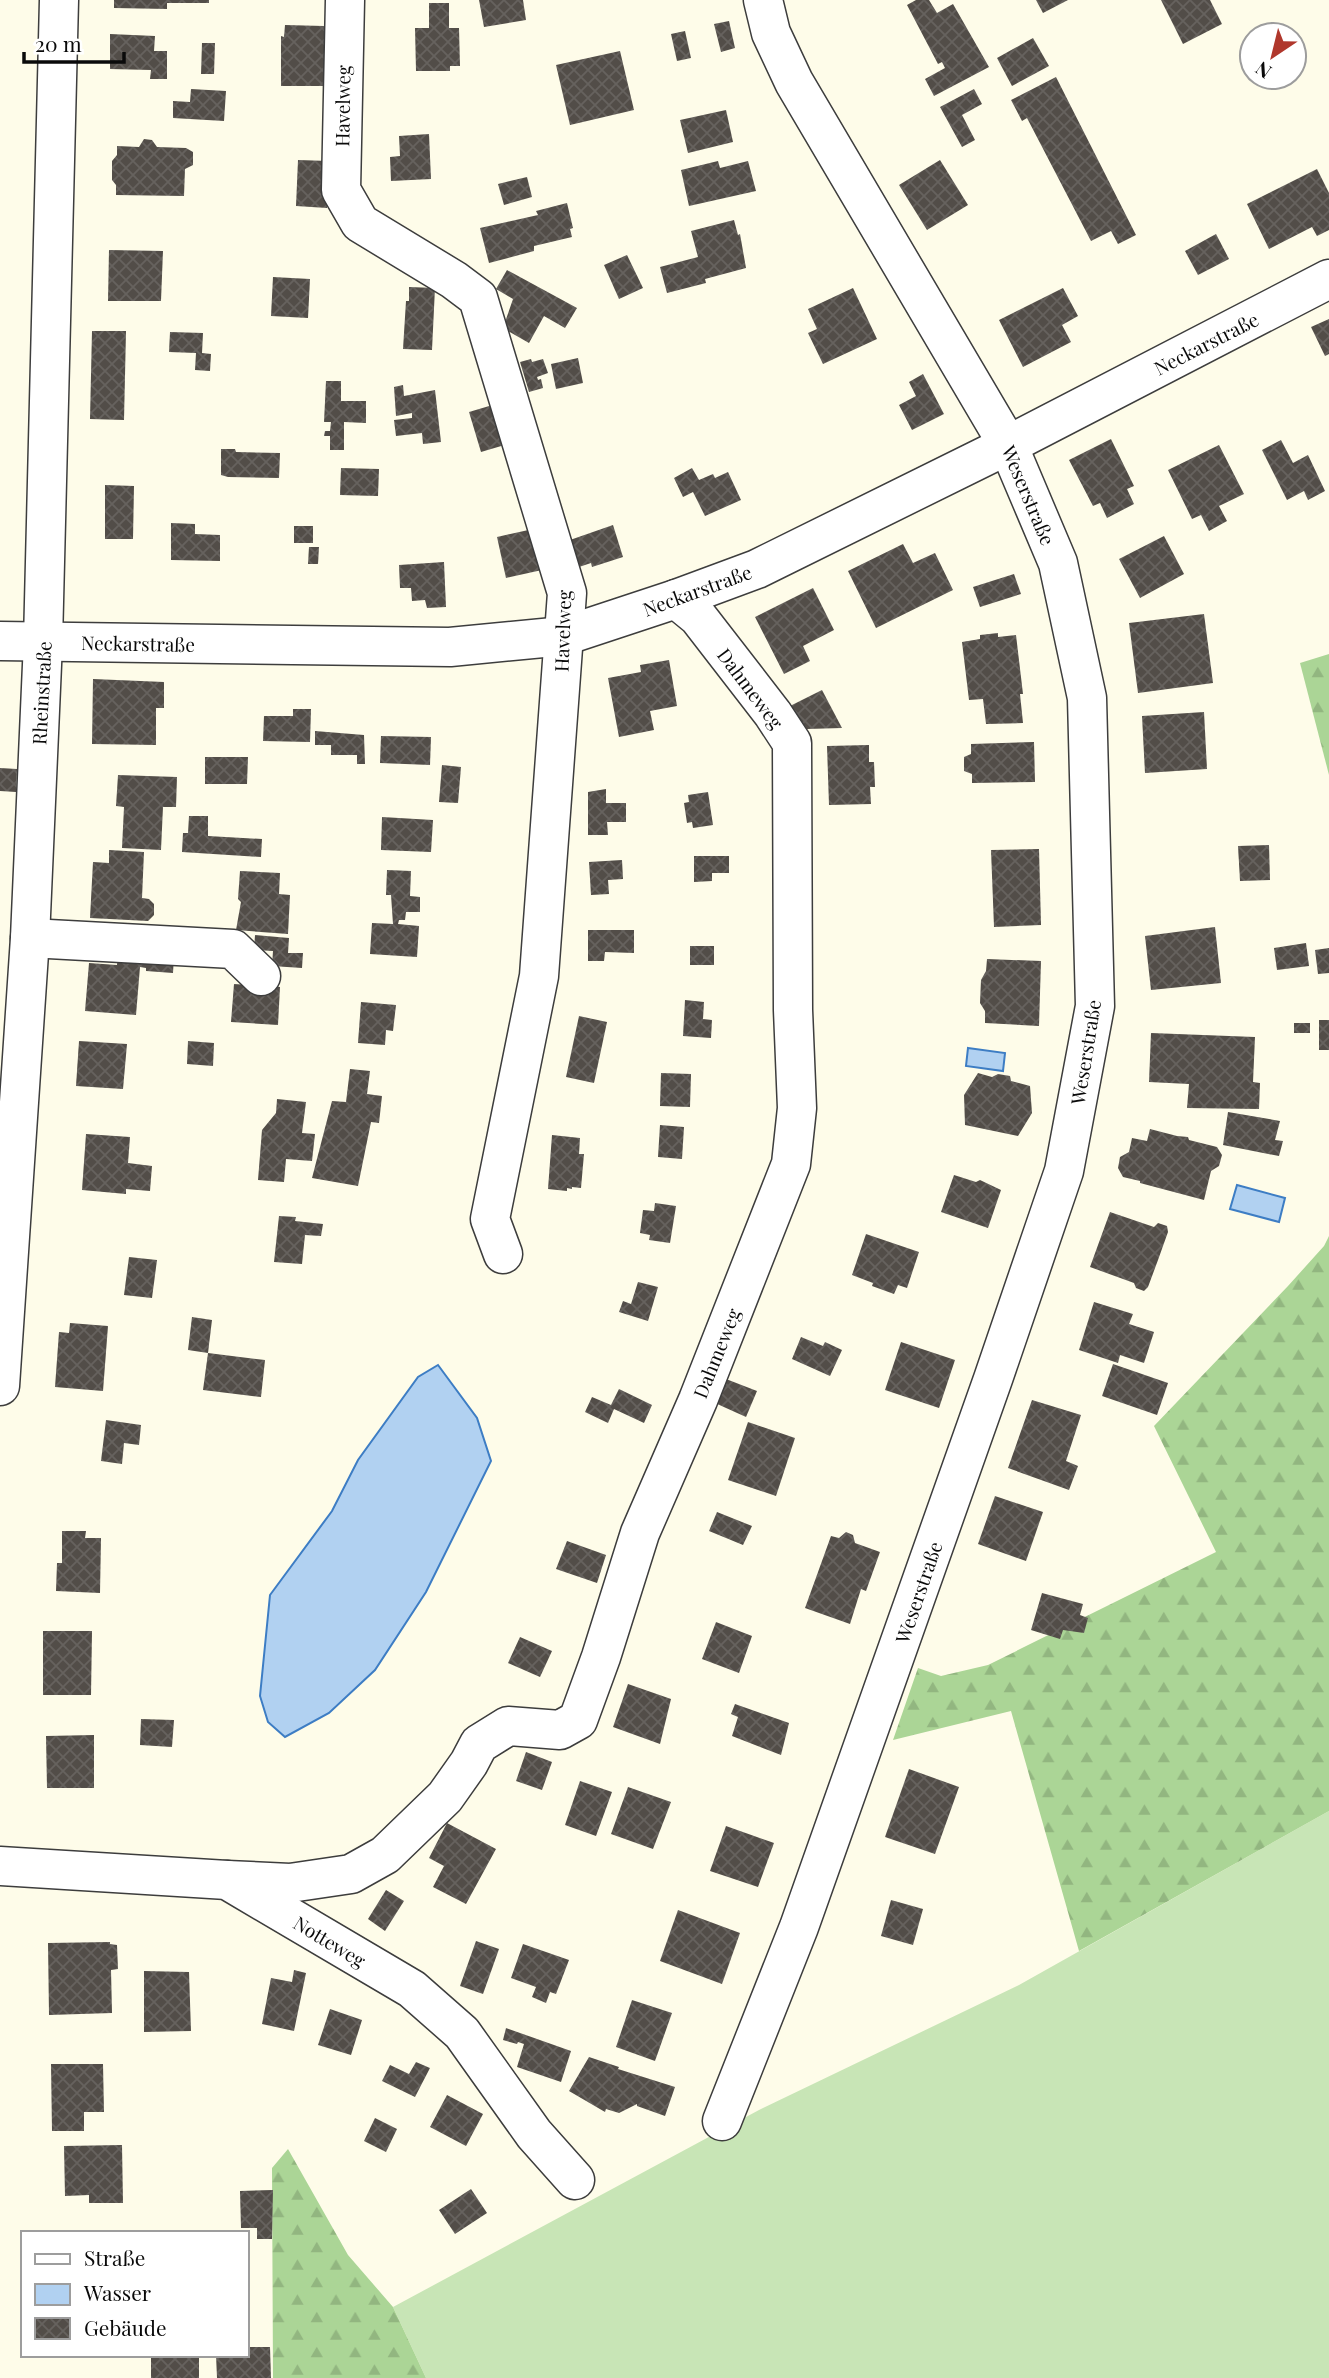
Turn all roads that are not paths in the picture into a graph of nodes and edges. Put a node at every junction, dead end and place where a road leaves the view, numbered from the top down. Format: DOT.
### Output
graph roads {
  1 [pos="59,0"];
  2 [pos="345,0"];
  3 [pos="763,0"];
  4 [pos="1329,279"];
  5 [pos="1009,445"];
  6 [pos="676,599"];
  7 [pos="564,636"];
  8 [pos="0,641"];
  9 [pos="43,642"];
  10 [pos="30,938"];
  11 [pos="261,976"];
  12 [pos="503,1254"];
  13 [pos="0,1386"];
  14 [pos="0,1866"];
  15 [pos="227,1880"];
  16 [pos="722,2121"];
  17 [pos="575,2180"];
  1 -- 9 [label="street, Rheinstraße"];
  2 -- 7 [label="street, Havelweg"];
  3 -- 5 [label="street, Weserstraße"];
  4 -- 5 [label="street, Neckarstraße"];
  5 -- 6 [label="street, Neckarstraße"];
  5 -- 16 [label="street, Weserstraße"];
  6 -- 7 [label="street, Neckarstraße"];
  6 -- 15 [label="street, Dahmeweg"];
  7 -- 9 [label="street, Neckarstraße"];
  7 -- 12 [label="street, Havelweg"];
  8 -- 9 [label="street, Neckarstraße"];
  9 -- 10 [label="street, Rheinstraße"];
  10 -- 11 [label="street"];
  10 -- 13 [label="street, Rheinstraße"];
  14 -- 15 [label="street, Notteweg"];
  15 -- 17 [label="street, Notteweg"];
}
